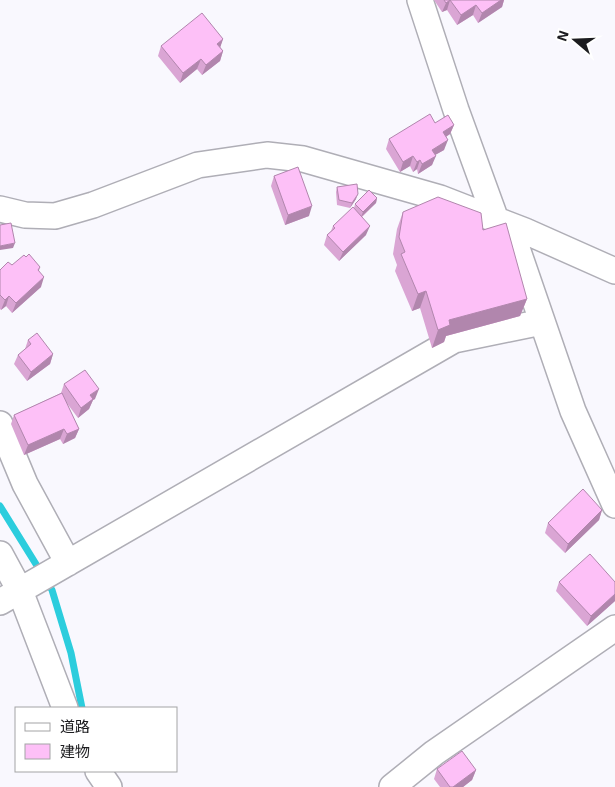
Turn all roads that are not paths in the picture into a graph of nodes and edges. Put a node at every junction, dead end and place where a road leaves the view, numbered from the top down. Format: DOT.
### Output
graph roads {
  1 [pos="420,0"];
  2 [pos="0,209"];
  3 [pos="503,222"];
  4 [pos="615,271"];
  5 [pos="542,322"];
  6 [pos="0,424"];
  7 [pos="615,505"];
  8 [pos="0,554"];
  9 [pos="62,567"];
  10 [pos="16,593"];
  11 [pos="615,628"];
  12 [pos="66,707"];
  13 [pos="99,772"];
  14 [pos="109,787"];
  15 [pos="392,787"];
  1 -- 3 [label="street"];
  2 -- 3 [label="street"];
  3 -- 4 [label="street"];
  3 -- 5 [label="street"];
  5 -- 7 [label="street"];
  5 -- 9 [label="street"];
  6 -- 9 [label="street"];
  8 -- 10 [label="street"];
  9 -- 10 [label="street"];
  10 -- 12 [label="street"];
  11 -- 15 [label="street"];
  13 -- 14 [label="street"];
}
